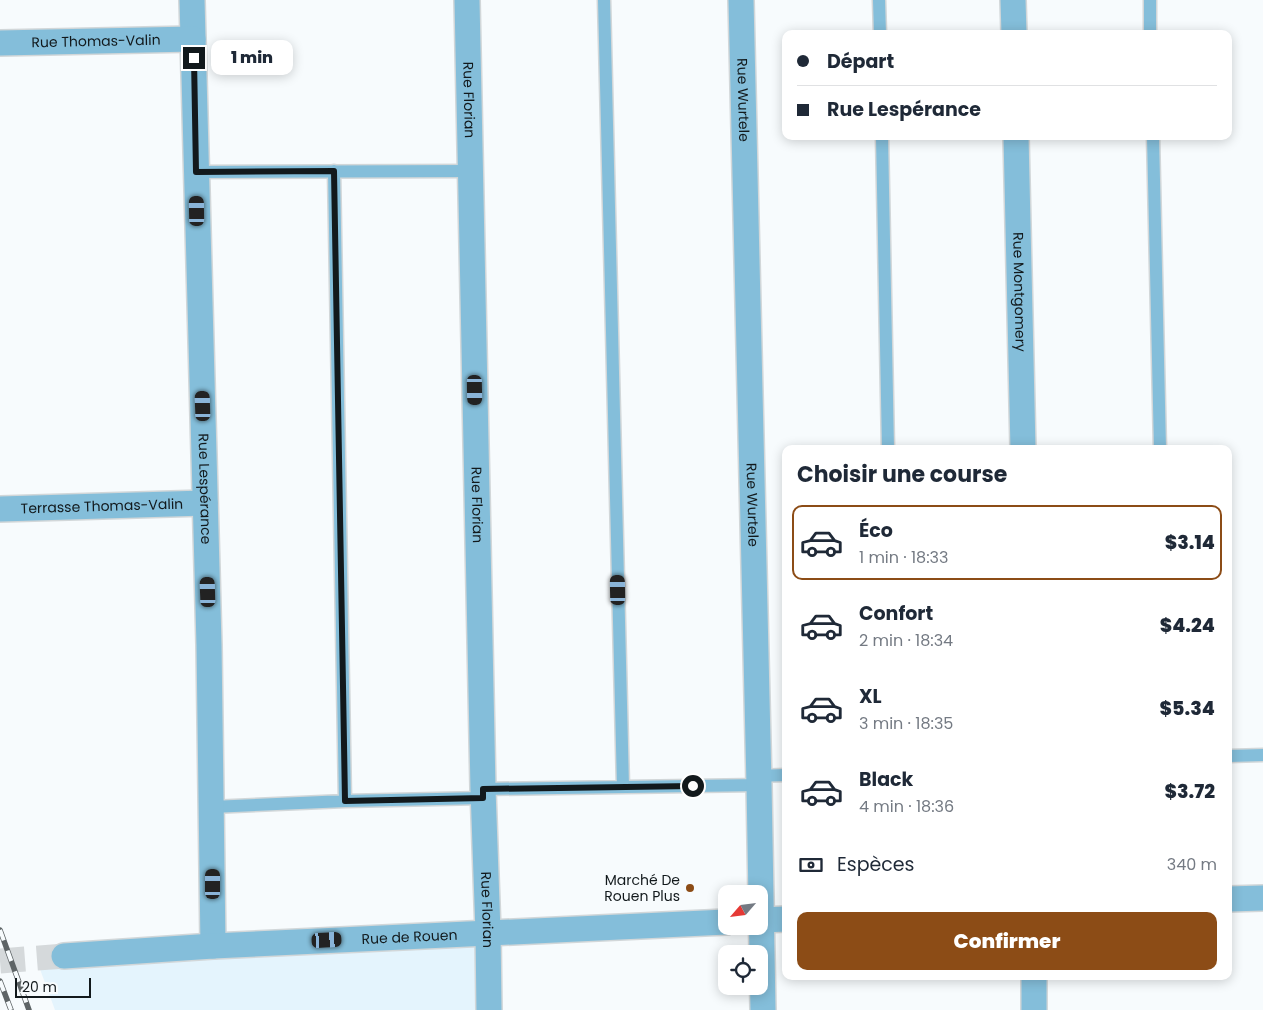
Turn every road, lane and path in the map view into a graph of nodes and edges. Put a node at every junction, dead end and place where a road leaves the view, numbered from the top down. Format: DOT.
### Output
graph roads {
  1 [pos="192,0"];
  2 [pos="467,0"];
  3 [pos="604,0"];
  4 [pos="741,0"];
  5 [pos="879,0"];
  6 [pos="1013,0"];
  7 [pos="1150,0"];
  8 [pos="880,30"];
  9 [pos="1014,30"];
  10 [pos="1150,30"];
  11 [pos="193,39"];
  12 [pos="0,44"];
  13 [pos="882,140"];
  14 [pos="1016,140"];
  15 [pos="1153,140"];
  16 [pos="334,171"];
  17 [pos="470,171"];
  18 [pos="196,172"];
  19 [pos="888,445"];
  20 [pos="1023,445"];
  21 [pos="1160,445"];
  22 [pos="205,503"];
  23 [pos="0,509"];
  24 [pos="1263,755"];
  25 [pos="1232,756"];
  26 [pos="782,776"];
  27 [pos="759,780"];
  28 [pos="623,787"];
  29 [pos="483,794"];
  30 [pos="345,801"];
  31 [pos="212,807"];
  32 [pos="760,885"];
  33 [pos="1263,898"];
  34 [pos="1232,899"];
  35 [pos="782,919"];
  36 [pos="768,920"];
  37 [pos="718,922"];
  38 [pos="488,932"];
  39 [pos="760,935"];
  40 [pos="213,946"];
  41 [pos="64,956"];
  42 [pos="1034,980"];
  43 [pos="489,1010"];
  44 [pos="762,1010"];
  45 [pos="1034,1010"];
  1 -- 11 [label="street, Rue Lespérance"];
  2 -- 17 [label="street, Rue Florian"];
  3 -- 28 [label="lane"];
  4 -- 27 [label="street, Rue Wurtele"];
  5 -- 8 [label="lane"];
  6 -- 9 [label="street"];
  7 -- 10 [label="lane"];
  11 -- 12 [label="street, Rue Thomas-Valin"];
  11 -- 18 [label="street, Rue Lespérance"];
  13 -- 19 [label="lane"];
  14 -- 20 [label="street, Rue Montgomery"];
  15 -- 21 [label="lane"];
  16 -- 17 [label="lane"];
  16 -- 18 [label="lane"];
  16 -- 30 [label="lane"];
  17 -- 29 [label="street, Rue Florian"];
  18 -- 22 [label="street, Rue Lespérance"];
  22 -- 23 [label="street, Terrasse Thomas-Valin"];
  22 -- 31 [label="street, Rue Lespérance"];
  24 -- 25 [label="lane"];
  26 -- 27 [label="lane"];
  27 -- 28 [label="lane"];
  27 -- 32 [label="street, Rue Wurtele"];
  28 -- 29 [label="lane"];
  29 -- 30 [label="lane"];
  29 -- 38 [label="street, Rue Florian"];
  30 -- 31 [label="lane"];
  31 -- 40 [label="street, Rue Lespérance"];
  33 -- 34 [label="street"];
  35 -- 36 [label="street"];
  37 -- 38 [label="street, Rue de Rouen"];
  38 -- 40 [label="street, Rue de Rouen"];
  38 -- 43 [label="street, Rue Florian"];
  39 -- 44 [label="street, Rue Wurtele"];
  40 -- 41 [label="street, Rue de Rouen"];
  42 -- 45 [label="street"];
}
